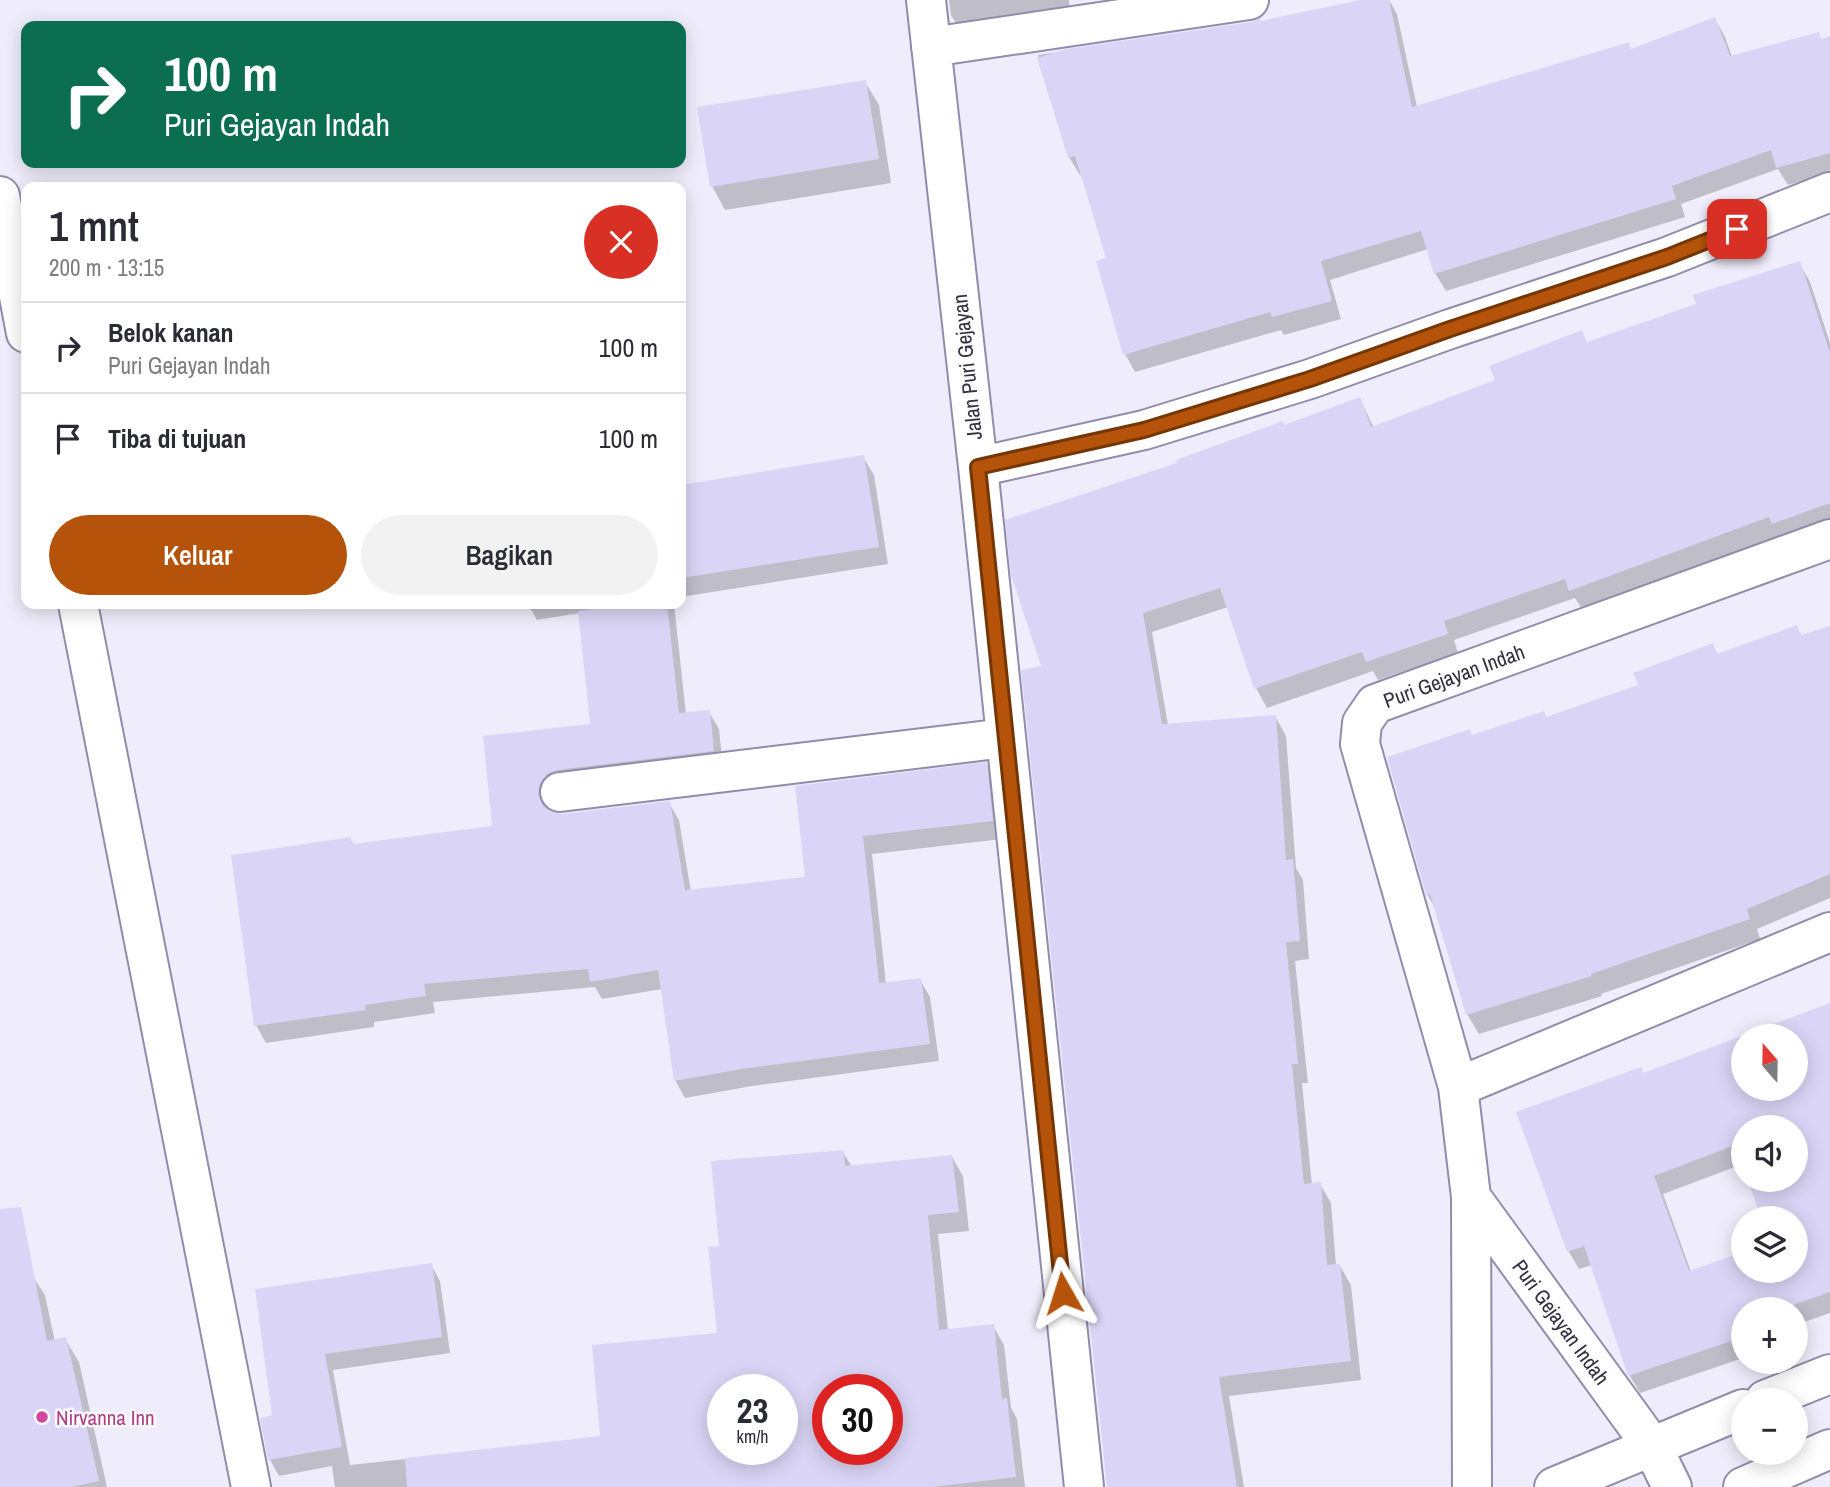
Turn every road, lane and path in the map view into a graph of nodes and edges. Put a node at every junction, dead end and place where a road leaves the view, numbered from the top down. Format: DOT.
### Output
graph roads {
  1 [pos="926,0"];
  2 [pos="1249,0"];
  3 [pos="931,47"];
  4 [pos="1830,192"];
  5 [pos="0,196"];
  6 [pos="21,307"];
  7 [pos="978,467"];
  8 [pos="1830,539"];
  9 [pos="79,609"];
  10 [pos="1005,738"];
  11 [pos="560,792"];
  12 [pos="1830,932"];
  13 [pos="1458,1087"];
  14 [pos="1471,1197"];
  15 [pos="1830,1374"];
  16 [pos="1795,1388"];
  17 [pos="1731,1414"];
  18 [pos="1652,1446"];
  19 [pos="1830,1449"];
  20 [pos="251,1487"];
  21 [pos="1084,1487"];
  22 [pos="1472,1487"];
  23 [pos="1554,1487"];
  24 [pos="1672,1487"];
  25 [pos="1743,1487"];
  1 -- 3 [label="street, Jalan Puri Gejayan"];
  2 -- 3 [label="street"];
  3 -- 7 [label="street, Jalan Puri Gejayan"];
  4 -- 7 [label="street"];
  5 -- 6 [label="street"];
  7 -- 10 [label="street, Jalan Puri Gejayan"];
  8 -- 13 [label="street, Puri Gejayan Indah"];
  9 -- 20 [label="street"];
  10 -- 11 [label="street"];
  10 -- 21 [label="street, Jalan Puri Gejayan"];
  12 -- 13 [label="street"];
  13 -- 14 [label="street, Puri Gejayan Indah"];
  14 -- 18 [label="street, Puri Gejayan Indah"];
  14 -- 22 [label="street, Puri Gejayan Indah"];
  15 -- 16 [label="street"];
  17 -- 18 [label="street"];
  18 -- 23 [label="street"];
  18 -- 24 [label="street, Puri Gejayan Indah"];
  19 -- 25 [label="street"];
}
